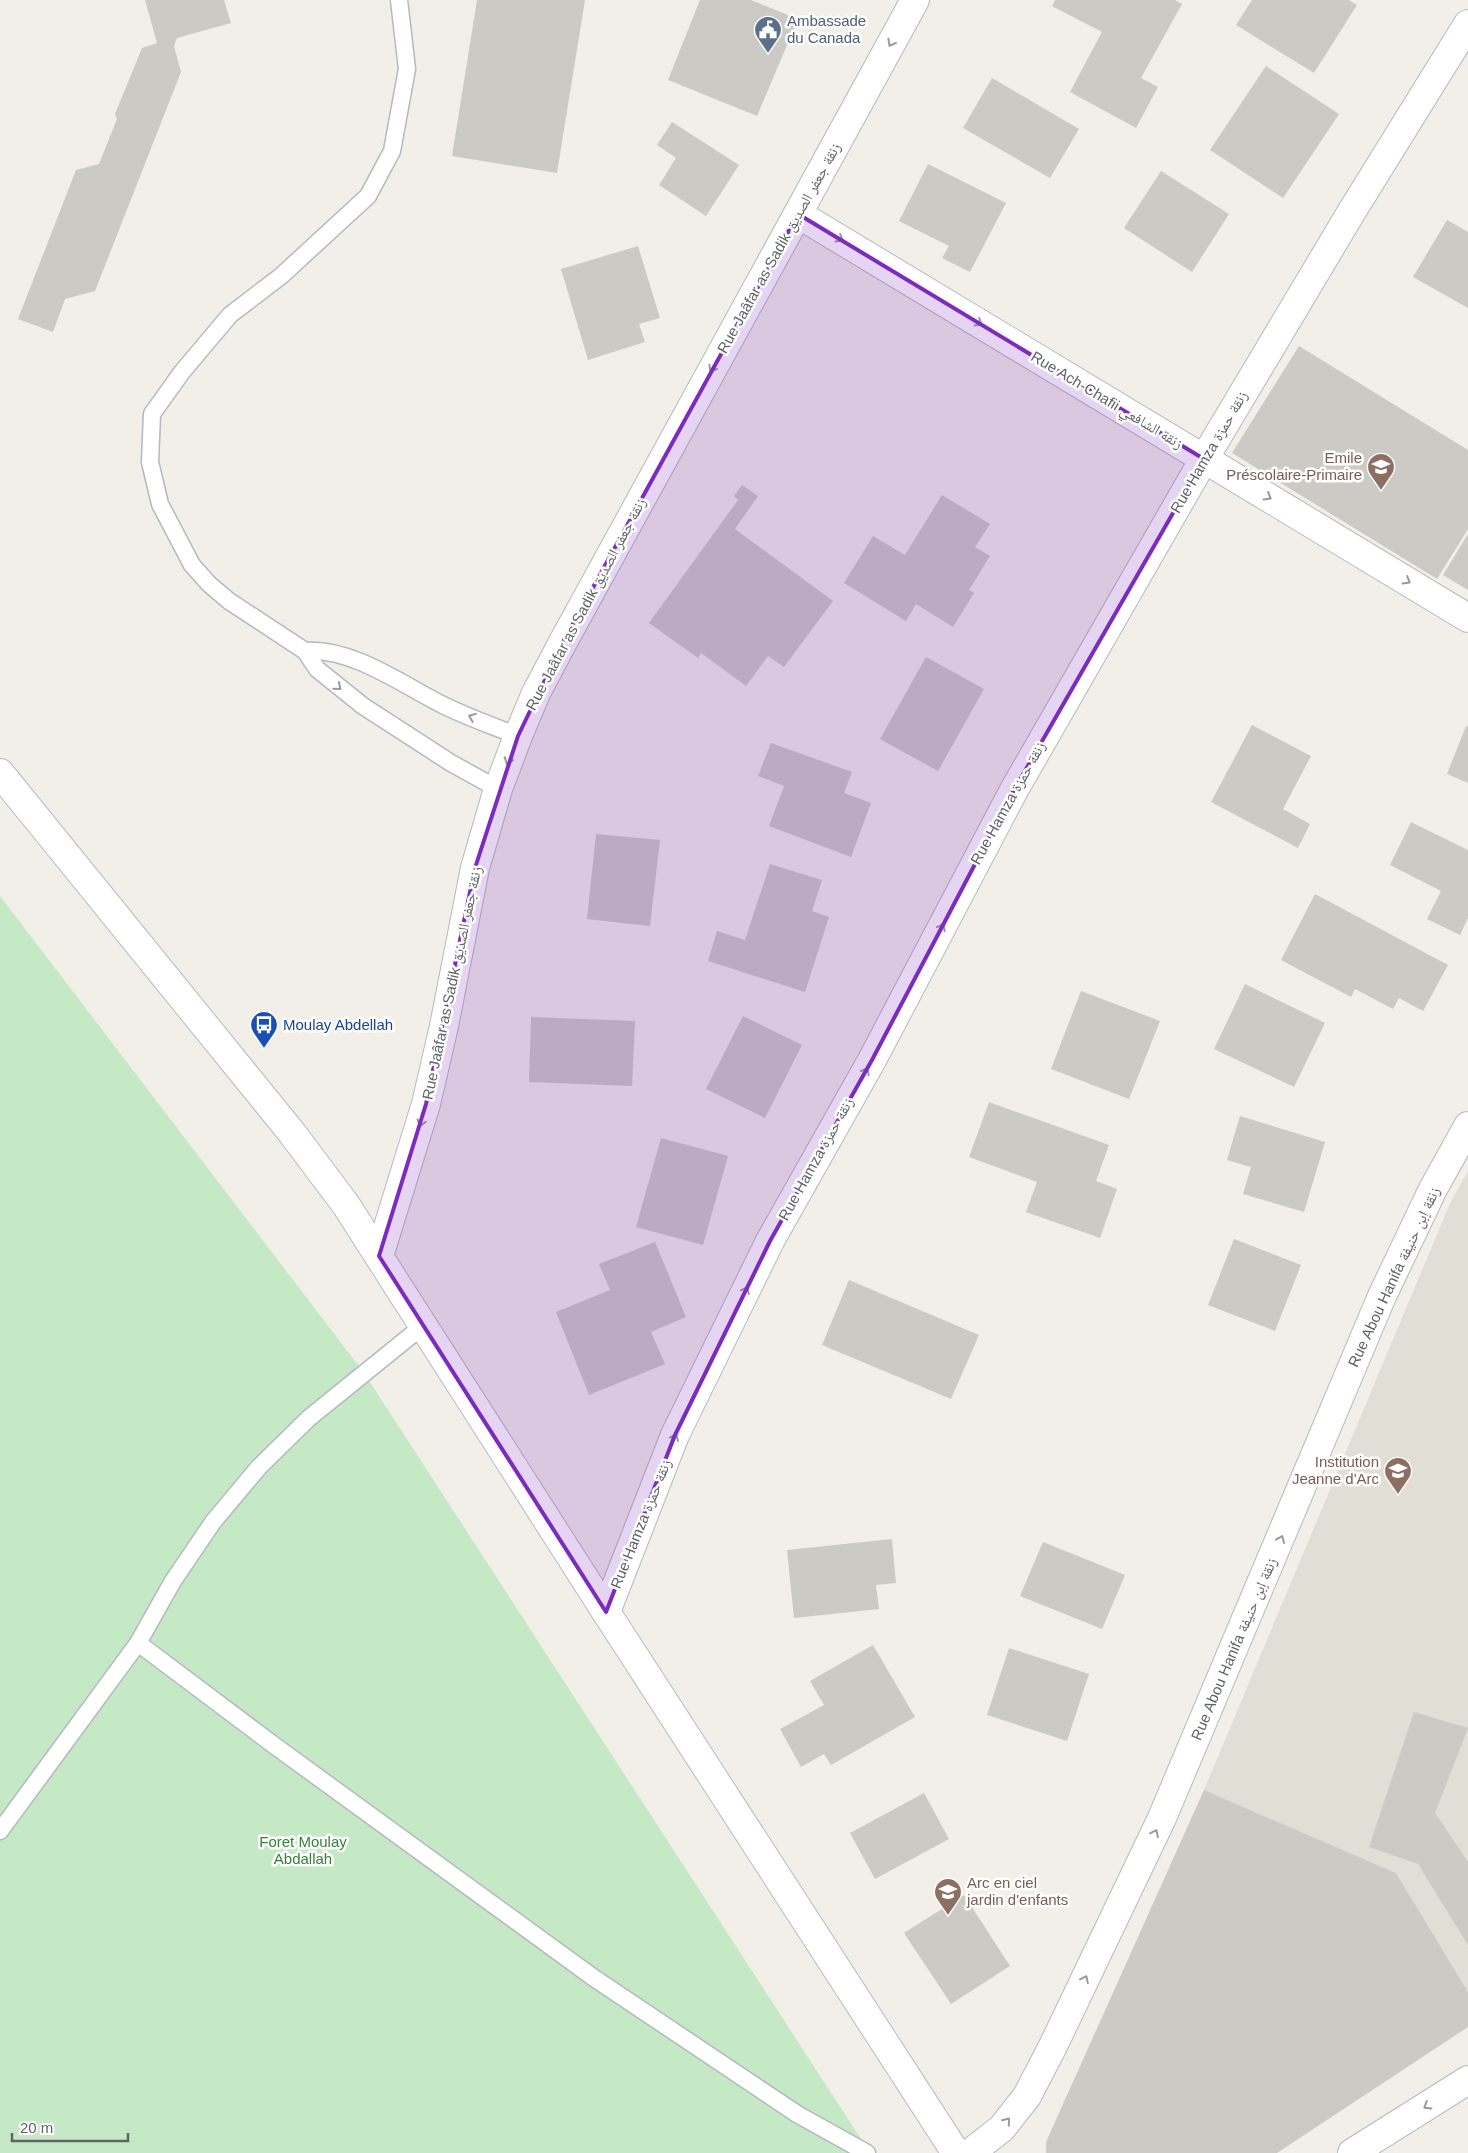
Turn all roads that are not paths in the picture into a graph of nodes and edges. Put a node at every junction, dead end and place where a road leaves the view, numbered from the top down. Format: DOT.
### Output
graph roads {
  1 [pos="399,0"];
  2 [pos="915,0"];
  3 [pos="1468,24"];
  4 [pos="798,214"];
  5 [pos="1204,459"];
  6 [pos="1468,618"];
  7 [pos="305,651"];
  8 [pos="518,736"];
  9 [pos="0,773"];
  10 [pos="498,789"];
  11 [pos="1468,1126"];
  12 [pos="379,1256"];
  13 [pos="424,1325"];
  14 [pos="606,1612"];
  15 [pos="138,1643"];
  16 [pos="0,1831"];
  17 [pos="1468,2080"];
  18 [pos="867,2153"];
  19 [pos="956,2153"];
  20 [pos="970,2153"];
  21 [pos="1352,2153"];
  1 -- 7 [label="lane"];
  2 -- 4 [label="street, Rue Jaâfar as Sadik زنقة جعفر الصديق, one-way"];
  3 -- 5 [label="street, Rue Hamza زنقة حمزة"];
  4 -- 5 [label="street, Rue Ach-Chafii زنقة الشافعي, one-way"];
  4 -- 8 [label="street, Rue Jaâfar as Sadik زنقة جعفر الصديق, one-way"];
  5 -- 6 [label="street, Rue Ach-Chafii زنقة الشافعي, one-way"];
  14 -- 5 [label="street, Rue Hamza زنقة حمزة, one-way"];
  8 -- 7 [label="lane, one-way"];
  7 -- 10 [label="lane, one-way"];
  8 -- 10 [label="street, Rue Jaâfar as Sadik زنقة جعفر الصديق, one-way"];
  9 -- 12 [label="street"];
  10 -- 12 [label="street, Rue Jaâfar as Sadik زنقة جعفر الصديق, one-way"];
  20 -- 11 [label="street, Rue Abou Hanifa زنقة اٍبن حنيفة, one-way"];
  12 -- 13 [label="street"];
  13 -- 14 [label="street"];
  13 -- 15 [label="lane"];
  14 -- 19 [label="street"];
  15 -- 16 [label="lane"];
  15 -- 18 [label="lane"];
  17 -- 21 [label="street, one-way"];
}
